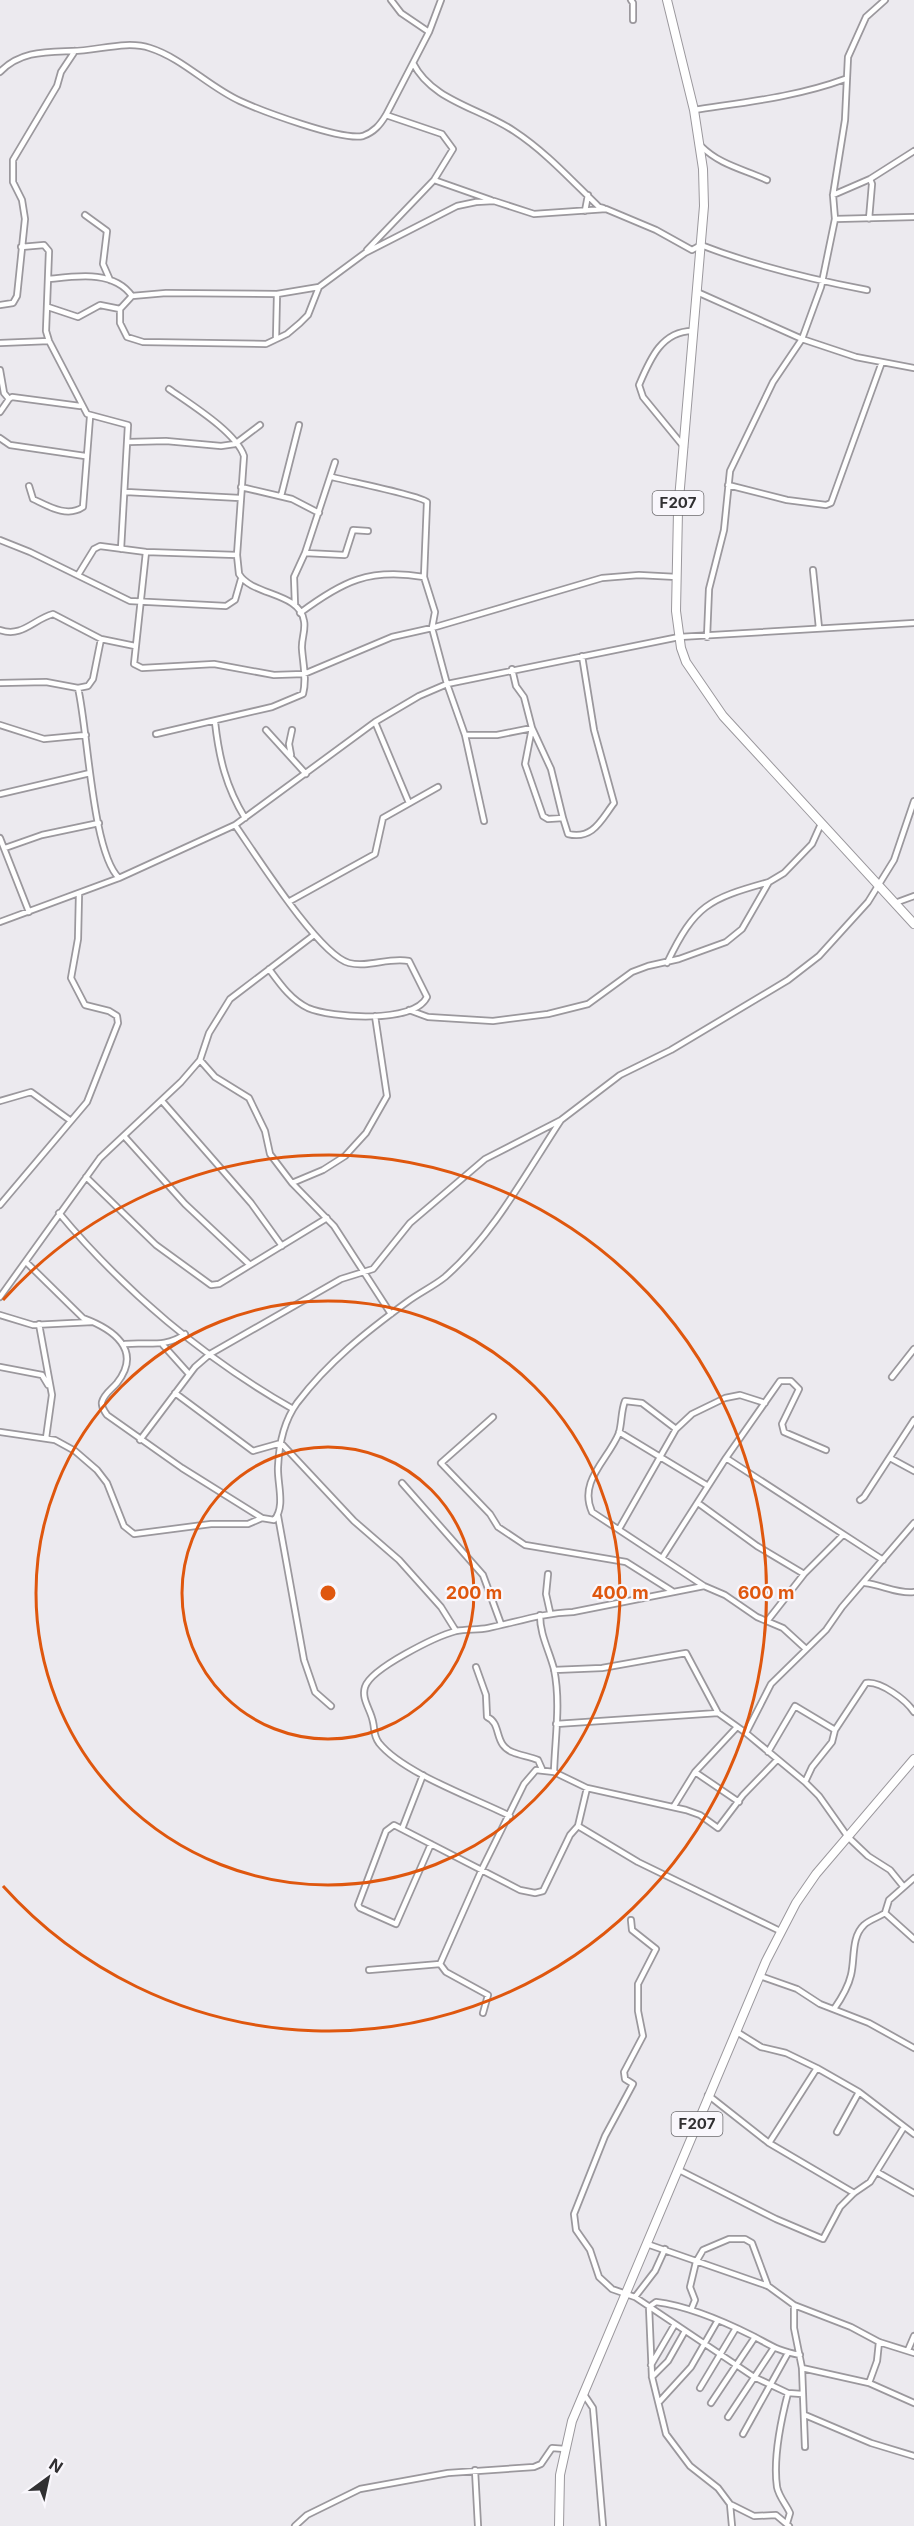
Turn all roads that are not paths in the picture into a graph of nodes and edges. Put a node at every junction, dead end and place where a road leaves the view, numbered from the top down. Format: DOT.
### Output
graph roads {
  1 [pos="391,0"];
  2 [pos="441,0"];
  3 [pos="631,0"];
  4 [pos="667,0"];
  5 [pos="885,0"];
  6 [pos="633,20"];
  7 [pos="429,32"];
  8 [pos="75,51"];
  9 [pos="413,63"];
  10 [pos="0,72"];
  11 [pos="845,79"];
  12 [pos="694,110"];
  13 [pos="386,115"];
  14 [pos="700,146"];
  15 [pos="914,151"];
  16 [pos="870,179"];
  17 [pos="434,180"];
  18 [pos="767,180"];
  19 [pos="588,195"];
  20 [pos="833,195"];
  21 [pos="494,201"];
  22 [pos="606,209"];
  23 [pos="585,210"];
  24 [pos="85,215"];
  25 [pos="914,218"];
  26 [pos="835,219"];
  27 [pos="869,219"];
  28 [pos="701,245"];
  29 [pos="21,247"];
  30 [pos="365,253"];
  31 [pos="49,279"];
  32 [pos="110,280"];
  33 [pos="822,282"];
  34 [pos="319,287"];
  35 [pos="867,290"];
  36 [pos="697,292"];
  37 [pos="277,294"];
  38 [pos="132,296"];
  39 [pos="0,305"];
  40 [pos="48,307"];
  41 [pos="120,309"];
  42 [pos="694,331"];
  43 [pos="276,339"];
  44 [pos="802,339"];
  45 [pos="49,340"];
  46 [pos="0,344"];
  47 [pos="882,362"];
  48 [pos="914,368"];
  49 [pos="0,370"];
  50 [pos="169,389"];
  51 [pos="9,399"];
  52 [pos="80,406"];
  53 [pos="0,412"];
  54 [pos="90,417"];
  55 [pos="0,421"];
  56 [pos="299,425"];
  57 [pos="260,426"];
  58 [pos="0,438"];
  59 [pos="129,442"];
  60 [pos="235,444"];
  61 [pos="684,447"];
  62 [pos="85,456"];
  63 [pos="335,462"];
  64 [pos="332,477"];
  65 [pos="728,485"];
  66 [pos="29,486"];
  67 [pos="241,487"];
  68 [pos="126,492"];
  69 [pos="281,496"];
  70 [pos="240,498"];
  71 [pos="319,513"];
  72 [pos="368,531"];
  73 [pos="0,540"];
  74 [pos="121,549"];
  75 [pos="146,552"];
  76 [pos="305,554"];
  77 [pos="237,555"];
  78 [pos="813,570"];
  79 [pos="78,575"];
  80 [pos="424,577"];
  81 [pos="677,577"];
  82 [pos="242,579"];
  83 [pos="140,603"];
  84 [pos="295,605"];
  85 [pos="300,613"];
  86 [pos="914,623"];
  87 [pos="432,628"];
  88 [pos="819,628"];
  89 [pos="0,630"];
  90 [pos="679,637"];
  91 [pos="707,637"];
  92 [pos="101,639"];
  93 [pos="135,646"];
  94 [pos="582,656"];
  95 [pos="512,669"];
  96 [pos="304,674"];
  97 [pos="0,683"];
  98 [pos="447,684"];
  99 [pos="78,688"];
  100 [pos="215,722"];
  101 [pos="375,722"];
  102 [pos="0,725"];
  103 [pos="532,728"];
  104 [pos="266,730"];
  105 [pos="292,730"];
  106 [pos="156,734"];
  107 [pos="86,735"];
  108 [pos="465,735"];
  109 [pos="292,758"];
  110 [pos="90,773"];
  111 [pos="306,774"];
  112 [pos="438,787"];
  113 [pos="0,794"];
  114 [pos="914,801"];
  115 [pos="409,803"];
  116 [pos="245,818"];
  117 [pos="563,818"];
  118 [pos="484,821"];
  119 [pos="99,823"];
  120 [pos="821,824"];
  121 [pos="235,825"];
  122 [pos="0,838"];
  123 [pos="5,848"];
  124 [pos="120,878"];
  125 [pos="769,882"];
  126 [pos="878,884"];
  127 [pos="79,894"];
  128 [pos="914,896"];
  129 [pos="290,901"];
  130 [pos="895,903"];
  131 [pos="29,912"];
  132 [pos="0,922"];
  133 [pos="914,924"];
  134 [pos="314,935"];
  135 [pos="667,963"];
  136 [pos="269,969"];
  137 [pos="409,1010"];
  138 [pos="375,1016"];
  139 [pos="200,1060"];
  140 [pos="0,1101"];
  141 [pos="162,1101"];
  142 [pos="561,1119"];
  143 [pos="71,1121"];
  144 [pos="124,1137"];
  145 [pos="86,1177"];
  146 [pos="292,1183"];
  147 [pos="0,1205"];
  148 [pos="59,1214"];
  149 [pos="327,1218"];
  150 [pos="282,1246"];
  151 [pos="26,1262"];
  152 [pos="250,1265"];
  153 [pos="363,1272"];
  154 [pos="0,1298"];
  155 [pos="391,1314"];
  156 [pos="0,1315"];
  157 [pos="95,1322"];
  158 [pos="39,1324"];
  159 [pos="185,1334"];
  160 [pos="124,1344"];
  161 [pos="163,1345"];
  162 [pos="914,1349"];
  163 [pos="210,1354"];
  164 [pos="0,1367"];
  165 [pos="189,1374"];
  166 [pos="892,1377"];
  167 [pos="50,1387"];
  168 [pos="175,1393"];
  169 [pos="765,1403"];
  170 [pos="293,1409"];
  171 [pos="493,1417"];
  172 [pos="914,1420"];
  173 [pos="676,1429"];
  174 [pos="0,1432"];
  175 [pos="619,1432"];
  176 [pos="46,1438"];
  177 [pos="140,1440"];
  178 [pos="281,1443"];
  179 [pos="826,1450"];
  180 [pos="726,1458"];
  181 [pos="890,1458"];
  182 [pos="660,1459"];
  183 [pos="914,1471"];
  184 [pos="402,1483"];
  185 [pos="708,1486"];
  186 [pos="860,1500"];
  187 [pos="698,1503"];
  188 [pos="278,1516"];
  189 [pos="262,1518"];
  190 [pos="913,1527"];
  191 [pos="619,1529"];
  192 [pos="843,1535"];
  193 [pos="662,1558"];
  194 [pos="883,1560"];
  195 [pos="548,1574"];
  196 [pos="804,1574"];
  197 [pos="865,1583"];
  198 [pos="704,1586"];
  199 [pos="673,1592"];
  200 [pos="914,1592"];
  201 [pos="550,1612"];
  202 [pos="540,1615"];
  203 [pos="768,1620"];
  204 [pos="501,1624"];
  205 [pos="456,1631"];
  206 [pos="806,1649"];
  207 [pos="476,1667"];
  208 [pos="554,1670"];
  209 [pos="331,1706"];
  210 [pos="914,1712"];
  211 [pos="718,1713"];
  212 [pos="556,1724"];
  213 [pos="737,1727"];
  214 [pos="835,1730"];
  215 [pos="746,1733"];
  216 [pos="768,1752"];
  217 [pos="914,1759"];
  218 [pos="777,1760"];
  219 [pos="542,1769"];
  220 [pos="554,1772"];
  221 [pos="694,1772"];
  222 [pos="423,1775"];
  223 [pos="805,1782"];
  224 [pos="587,1788"];
  225 [pos="739,1802"];
  226 [pos="674,1806"];
  227 [pos="510,1816"];
  228 [pos="578,1826"];
  229 [pos="402,1829"];
  230 [pos="848,1837"];
  231 [pos="431,1844"];
  232 [pos="482,1869"];
  233 [pos="914,1878"];
  234 [pos="903,1886"];
  235 [pos="885,1913"];
  236 [pos="631,1920"];
  237 [pos="780,1931"];
  238 [pos="914,1938"];
  239 [pos="440,1964"];
  240 [pos="369,1970"];
  241 [pos="760,1976"];
  242 [pos="834,2009"];
  243 [pos="483,2013"];
  244 [pos="737,2032"];
  245 [pos="914,2048"];
  246 [pos="817,2068"];
  247 [pos="859,2092"];
  248 [pos="708,2095"];
  249 [pos="904,2127"];
  250 [pos="837,2132"];
  251 [pos="914,2133"];
  252 [pos="769,2144"];
  253 [pos="679,2170"];
  254 [pos="877,2172"];
  255 [pos="854,2193"];
  256 [pos="914,2193"];
  257 [pos="647,2244"];
  258 [pos="665,2249"];
  259 [pos="696,2262"];
  260 [pos="768,2286"];
  261 [pos="627,2293"];
  262 [pos="636,2297"];
  263 [pos="794,2305"];
  264 [pos="648,2307"];
  265 [pos="691,2310"];
  266 [pos="718,2320"];
  267 [pos="675,2324"];
  268 [pos="736,2328"];
  269 [pos="685,2331"];
  270 [pos="914,2336"];
  271 [pos="755,2337"];
  272 [pos="879,2342"];
  273 [pos="705,2343"];
  274 [pos="773,2349"];
  275 [pos="908,2350"];
  276 [pos="914,2352"];
  277 [pos="788,2353"];
  278 [pos="721,2354"];
  279 [pos="800,2355"];
  280 [pos="651,2364"];
  281 [pos="736,2365"];
  282 [pos="802,2368"];
  283 [pos="652,2377"];
  284 [pos="754,2377"];
  285 [pos="869,2383"];
  286 [pos="770,2385"];
  287 [pos="700,2388"];
  288 [pos="583,2393"];
  289 [pos="788,2393"];
  290 [pos="802,2394"];
  291 [pos="660,2401"];
  292 [pos="711,2403"];
  293 [pos="914,2403"];
  294 [pos="805,2415"];
  295 [pos="728,2417"];
  296 [pos="743,2434"];
  297 [pos="805,2447"];
  298 [pos="565,2449"];
  299 [pos="914,2456"];
  300 [pos="475,2470"];
  301 [pos="730,2505"];
  302 [pos="788,2524"];
  303 [pos="295,2526"];
  304 [pos="478,2526"];
  305 [pos="559,2526"];
  306 [pos="603,2526"];
  307 [pos="732,2526"];
  1 -- 7 [label="street"];
  2 -- 7 [label="street"];
  3 -- 6 [label="street"];
  4 -- 12 [label="main road, F207"];
  5 -- 11 [label="street"];
  7 -- 9 [label="street"];
  8 -- 10 [label="street"];
  8 -- 13 [label="street"];
  8 -- 29 [label="street"];
  9 -- 13 [label="street"];
  9 -- 19 [label="street"];
  11 -- 12 [label="street"];
  11 -- 20 [label="street"];
  12 -- 14 [label="main road, F207"];
  13 -- 17 [label="street"];
  14 -- 18 [label="street"];
  14 -- 28 [label="main road, F207"];
  15 -- 16 [label="street"];
  16 -- 20 [label="street"];
  16 -- 27 [label="street"];
  17 -- 21 [label="street"];
  17 -- 30 [label="street"];
  19 -- 22 [label="street"];
  19 -- 23 [label="street"];
  20 -- 26 [label="street"];
  21 -- 23 [label="street"];
  21 -- 30 [label="street"];
  22 -- 23 [label="street"];
  22 -- 28 [label="street"];
  24 -- 32 [label="street"];
  25 -- 27 [label="street"];
  26 -- 27 [label="street"];
  26 -- 33 [label="street"];
  28 -- 33 [label="street"];
  28 -- 36 [label="main road, F207"];
  29 -- 31 [label="street"];
  29 -- 39 [label="street"];
  30 -- 34 [label="street"];
  31 -- 32 [label="street"];
  31 -- 40 [label="street"];
  32 -- 38 [label="street"];
  33 -- 35 [label="street"];
  33 -- 44 [label="street"];
  34 -- 37 [label="street"];
  34 -- 43 [label="street"];
  36 -- 42 [label="main road, F207"];
  36 -- 44 [label="street"];
  37 -- 38 [label="street"];
  37 -- 43 [label="street"];
  38 -- 41 [label="street"];
  40 -- 41 [label="street"];
  40 -- 45 [label="street"];
  41 -- 43 [label="street"];
  42 -- 61 [label="main road, F207"];
  42 -- 61 [label="street"];
  44 -- 47 [label="street"];
  44 -- 65 [label="street"];
  45 -- 46 [label="street"];
  45 -- 52 [label="street"];
  47 -- 48 [label="street"];
  47 -- 65 [label="street"];
  49 -- 51 [label="street"];
  50 -- 60 [label="street"];
  51 -- 52 [label="street"];
  51 -- 53 [label="street"];
  52 -- 54 [label="street"];
  53 -- 55 [label="street"];
  54 -- 59 [label="street"];
  54 -- 62 [label="street"];
  56 -- 69 [label="street"];
  57 -- 60 [label="street"];
  58 -- 62 [label="street"];
  59 -- 60 [label="street"];
  59 -- 68 [label="street"];
  60 -- 67 [label="street"];
  61 -- 81 [label="main road, F207"];
  62 -- 66 [label="street"];
  63 -- 64 [label="street"];
  64 -- 71 [label="street"];
  64 -- 80 [label="street"];
  65 -- 91 [label="street"];
  67 -- 69 [label="street"];
  67 -- 70 [label="street"];
  68 -- 70 [label="street"];
  68 -- 74 [label="street"];
  69 -- 71 [label="street"];
  70 -- 77 [label="street"];
  71 -- 76 [label="street"];
  72 -- 76 [label="street"];
  73 -- 79 [label="street"];
  74 -- 75 [label="street"];
  74 -- 79 [label="street"];
  75 -- 77 [label="street"];
  75 -- 83 [label="street"];
  76 -- 84 [label="street"];
  77 -- 82 [label="street"];
  78 -- 88 [label="street"];
  79 -- 83 [label="street"];
  80 -- 85 [label="street"];
  80 -- 87 [label="street"];
  81 -- 87 [label="street"];
  81 -- 90 [label="main road, F207"];
  82 -- 83 [label="street"];
  82 -- 84 [label="street"];
  83 -- 93 [label="street"];
  84 -- 85 [label="street"];
  85 -- 96 [label="street"];
  86 -- 88 [label="street"];
  87 -- 96 [label="street"];
  87 -- 98 [label="street"];
  88 -- 91 [label="street"];
  89 -- 92 [label="street"];
  90 -- 91 [label="street"];
  90 -- 94 [label="street"];
  90 -- 120 [label="main road, F207"];
  92 -- 93 [label="street"];
  92 -- 99 [label="street"];
  93 -- 96 [label="street"];
  94 -- 95 [label="street"];
  94 -- 117 [label="street"];
  95 -- 98 [label="street"];
  95 -- 103 [label="street"];
  96 -- 100 [label="street"];
  97 -- 99 [label="street"];
  98 -- 101 [label="street"];
  98 -- 108 [label="street"];
  99 -- 107 [label="street"];
  100 -- 106 [label="street"];
  100 -- 116 [label="street"];
  101 -- 111 [label="street"];
  101 -- 115 [label="street"];
  102 -- 107 [label="street"];
  103 -- 108 [label="street"];
  103 -- 117 [label="street"];
  103 -- 117 [label="street"];
  104 -- 109 [label="street"];
  105 -- 109 [label="street"];
  107 -- 110 [label="street"];
  108 -- 118 [label="street"];
  109 -- 111 [label="street"];
  110 -- 113 [label="street"];
  110 -- 119 [label="street"];
  111 -- 116 [label="street"];
  112 -- 115 [label="street"];
  114 -- 126 [label="street"];
  115 -- 129 [label="street"];
  116 -- 121 [label="street"];
  119 -- 123 [label="street"];
  119 -- 124 [label="street"];
  120 -- 125 [label="street"];
  120 -- 126 [label="main road, F207"];
  121 -- 124 [label="street"];
  121 -- 129 [label="street"];
  122 -- 123 [label="street"];
  123 -- 131 [label="street"];
  124 -- 127 [label="street"];
  125 -- 135 [label="street"];
  125 -- 135 [label="street"];
  126 -- 130 [label="main road, F207"];
  126 -- 142 [label="street"];
  127 -- 131 [label="street"];
  127 -- 143 [label="street"];
  128 -- 130 [label="street"];
  129 -- 134 [label="street"];
  130 -- 133 [label="main road, F207"];
  131 -- 132 [label="street"];
  134 -- 136 [label="street"];
  134 -- 137 [label="street"];
  135 -- 137 [label="street"];
  136 -- 138 [label="street"];
  136 -- 139 [label="street"];
  137 -- 138 [label="street"];
  138 -- 146 [label="street"];
  139 -- 141 [label="street"];
  139 -- 146 [label="street"];
  140 -- 143 [label="street"];
  141 -- 144 [label="street"];
  141 -- 150 [label="street"];
  142 -- 153 [label="street"];
  142 -- 155 [label="street"];
  143 -- 147 [label="street"];
  144 -- 145 [label="street"];
  144 -- 152 [label="street"];
  145 -- 148 [label="street"];
  145 -- 152 [label="street"];
  146 -- 149 [label="street"];
  148 -- 151 [label="street"];
  148 -- 159 [label="street"];
  149 -- 150 [label="street"];
  149 -- 153 [label="street"];
  150 -- 152 [label="street"];
  151 -- 154 [label="street"];
  151 -- 157 [label="street"];
  153 -- 155 [label="street"];
  153 -- 163 [label="street"];
  155 -- 170 [label="street"];
  156 -- 158 [label="street"];
  157 -- 158 [label="street"];
  157 -- 160 [label="street"];
  158 -- 167 [label="street"];
  159 -- 161 [label="street"];
  159 -- 163 [label="street"];
  160 -- 161 [label="street"];
  160 -- 177 [label="street"];
  161 -- 165 [label="street"];
  162 -- 166 [label="street"];
  163 -- 165 [label="street"];
  163 -- 170 [label="street"];
  164 -- 167 [label="street"];
  165 -- 168 [label="street"];
  167 -- 176 [label="street"];
  168 -- 177 [label="street"];
  168 -- 178 [label="street"];
  169 -- 173 [label="street"];
  169 -- 179 [label="street"];
  169 -- 180 [label="street"];
  170 -- 178 [label="street"];
  171 -- 199 [label="street"];
  172 -- 181 [label="street"];
  173 -- 175 [label="street"];
  173 -- 182 [label="street"];
  174 -- 176 [label="street"];
  175 -- 182 [label="street"];
  175 -- 191 [label="street"];
  176 -- 189 [label="street"];
  177 -- 189 [label="street"];
  178 -- 188 [label="street"];
  178 -- 205 [label="street"];
  180 -- 185 [label="street"];
  180 -- 192 [label="street"];
  181 -- 183 [label="street"];
  181 -- 186 [label="street"];
  182 -- 185 [label="street"];
  182 -- 191 [label="street"];
  184 -- 204 [label="street"];
  185 -- 187 [label="street"];
  187 -- 193 [label="street"];
  187 -- 196 [label="street"];
  188 -- 189 [label="street"];
  188 -- 209 [label="street"];
  190 -- 194 [label="street"];
  191 -- 193 [label="street"];
  192 -- 194 [label="street"];
  192 -- 196 [label="street"];
  193 -- 198 [label="street"];
  194 -- 197 [label="street"];
  195 -- 201 [label="street"];
  196 -- 203 [label="street"];
  197 -- 200 [label="street"];
  197 -- 206 [label="street"];
  198 -- 199 [label="street"];
  198 -- 203 [label="street"];
  199 -- 201 [label="street"];
  201 -- 202 [label="street"];
  202 -- 204 [label="street"];
  202 -- 208 [label="street"];
  203 -- 206 [label="street"];
  204 -- 205 [label="street"];
  205 -- 222 [label="street"];
  206 -- 215 [label="street"];
  207 -- 219 [label="street"];
  208 -- 211 [label="street"];
  208 -- 212 [label="street"];
  210 -- 214 [label="street"];
  211 -- 212 [label="street"];
  211 -- 213 [label="street"];
  212 -- 220 [label="street"];
  213 -- 215 [label="street"];
  213 -- 221 [label="street"];
  214 -- 216 [label="street"];
  214 -- 223 [label="street"];
  215 -- 216 [label="street"];
  216 -- 218 [label="street"];
  217 -- 230 [label="main road, F207"];
  218 -- 223 [label="street"];
  218 -- 225 [label="street"];
  219 -- 220 [label="street"];
  219 -- 227 [label="street"];
  220 -- 224 [label="street"];
  221 -- 225 [label="street"];
  221 -- 226 [label="street"];
  222 -- 227 [label="street"];
  222 -- 229 [label="street"];
  223 -- 230 [label="street"];
  224 -- 226 [label="street"];
  224 -- 228 [label="street"];
  225 -- 226 [label="street"];
  227 -- 232 [label="street"];
  228 -- 232 [label="street"];
  228 -- 237 [label="street"];
  229 -- 231 [label="street"];
  229 -- 231 [label="street"];
  230 -- 234 [label="street"];
  230 -- 237 [label="main road, F207"];
  231 -- 232 [label="street"];
  232 -- 239 [label="street"];
  233 -- 234 [label="street"];
  234 -- 235 [label="street"];
  235 -- 238 [label="street"];
  235 -- 242 [label="street"];
  236 -- 261 [label="street"];
  237 -- 241 [label="main road, F207"];
  239 -- 240 [label="street"];
  239 -- 243 [label="street"];
  241 -- 242 [label="street"];
  241 -- 244 [label="main road, F207"];
  242 -- 245 [label="street"];
  244 -- 246 [label="street"];
  244 -- 248 [label="main road, F207"];
  246 -- 247 [label="street"];
  246 -- 252 [label="street"];
  247 -- 249 [label="street"];
  247 -- 250 [label="street"];
  248 -- 252 [label="street"];
  248 -- 253 [label="main road, F207"];
  249 -- 251 [label="street"];
  249 -- 254 [label="street"];
  252 -- 255 [label="street"];
  253 -- 255 [label="street"];
  253 -- 257 [label="main road, F207"];
  254 -- 255 [label="street"];
  254 -- 256 [label="street"];
  257 -- 258 [label="street"];
  257 -- 261 [label="main road, F207"];
  258 -- 259 [label="street"];
  258 -- 262 [label="street"];
  259 -- 260 [label="street"];
  259 -- 260 [label="street"];
  259 -- 265 [label="street"];
  260 -- 263 [label="street"];
  261 -- 262 [label="street"];
  261 -- 288 [label="main road, F207"];
  262 -- 264 [label="street"];
  263 -- 272 [label="street"];
  263 -- 279 [label="street"];
  264 -- 265 [label="street"];
  264 -- 267 [label="street"];
  264 -- 280 [label="street"];
  265 -- 266 [label="street"];
  266 -- 268 [label="street"];
  266 -- 273 [label="street"];
  267 -- 269 [label="street"];
  267 -- 280 [label="street"];
  268 -- 271 [label="street"];
  268 -- 278 [label="street"];
  269 -- 273 [label="street"];
  269 -- 283 [label="street"];
  270 -- 275 [label="street"];
  271 -- 274 [label="street"];
  271 -- 281 [label="street"];
  272 -- 275 [label="street"];
  272 -- 285 [label="street"];
  273 -- 278 [label="street"];
  273 -- 291 [label="street"];
  274 -- 277 [label="street"];
  274 -- 284 [label="street"];
  275 -- 276 [label="street"];
  277 -- 279 [label="street"];
  277 -- 286 [label="street"];
  278 -- 281 [label="street"];
  278 -- 287 [label="street"];
  279 -- 282 [label="street"];
  280 -- 283 [label="street"];
  281 -- 284 [label="street"];
  281 -- 292 [label="street"];
  282 -- 285 [label="street"];
  282 -- 290 [label="street"];
  283 -- 291 [label="street"];
  284 -- 286 [label="street"];
  284 -- 295 [label="street"];
  285 -- 293 [label="street"];
  286 -- 289 [label="street"];
  286 -- 296 [label="street"];
  288 -- 298 [label="main road, F207"];
  288 -- 306 [label="street"];
  289 -- 290 [label="street"];
  289 -- 302 [label="street"];
  290 -- 294 [label="street"];
  291 -- 301 [label="street"];
  294 -- 297 [label="street"];
  294 -- 299 [label="street"];
  298 -- 300 [label="street"];
  298 -- 305 [label="main road, F207"];
  300 -- 303 [label="street"];
  300 -- 304 [label="street"];
  301 -- 302 [label="street"];
  301 -- 307 [label="street"];
}
